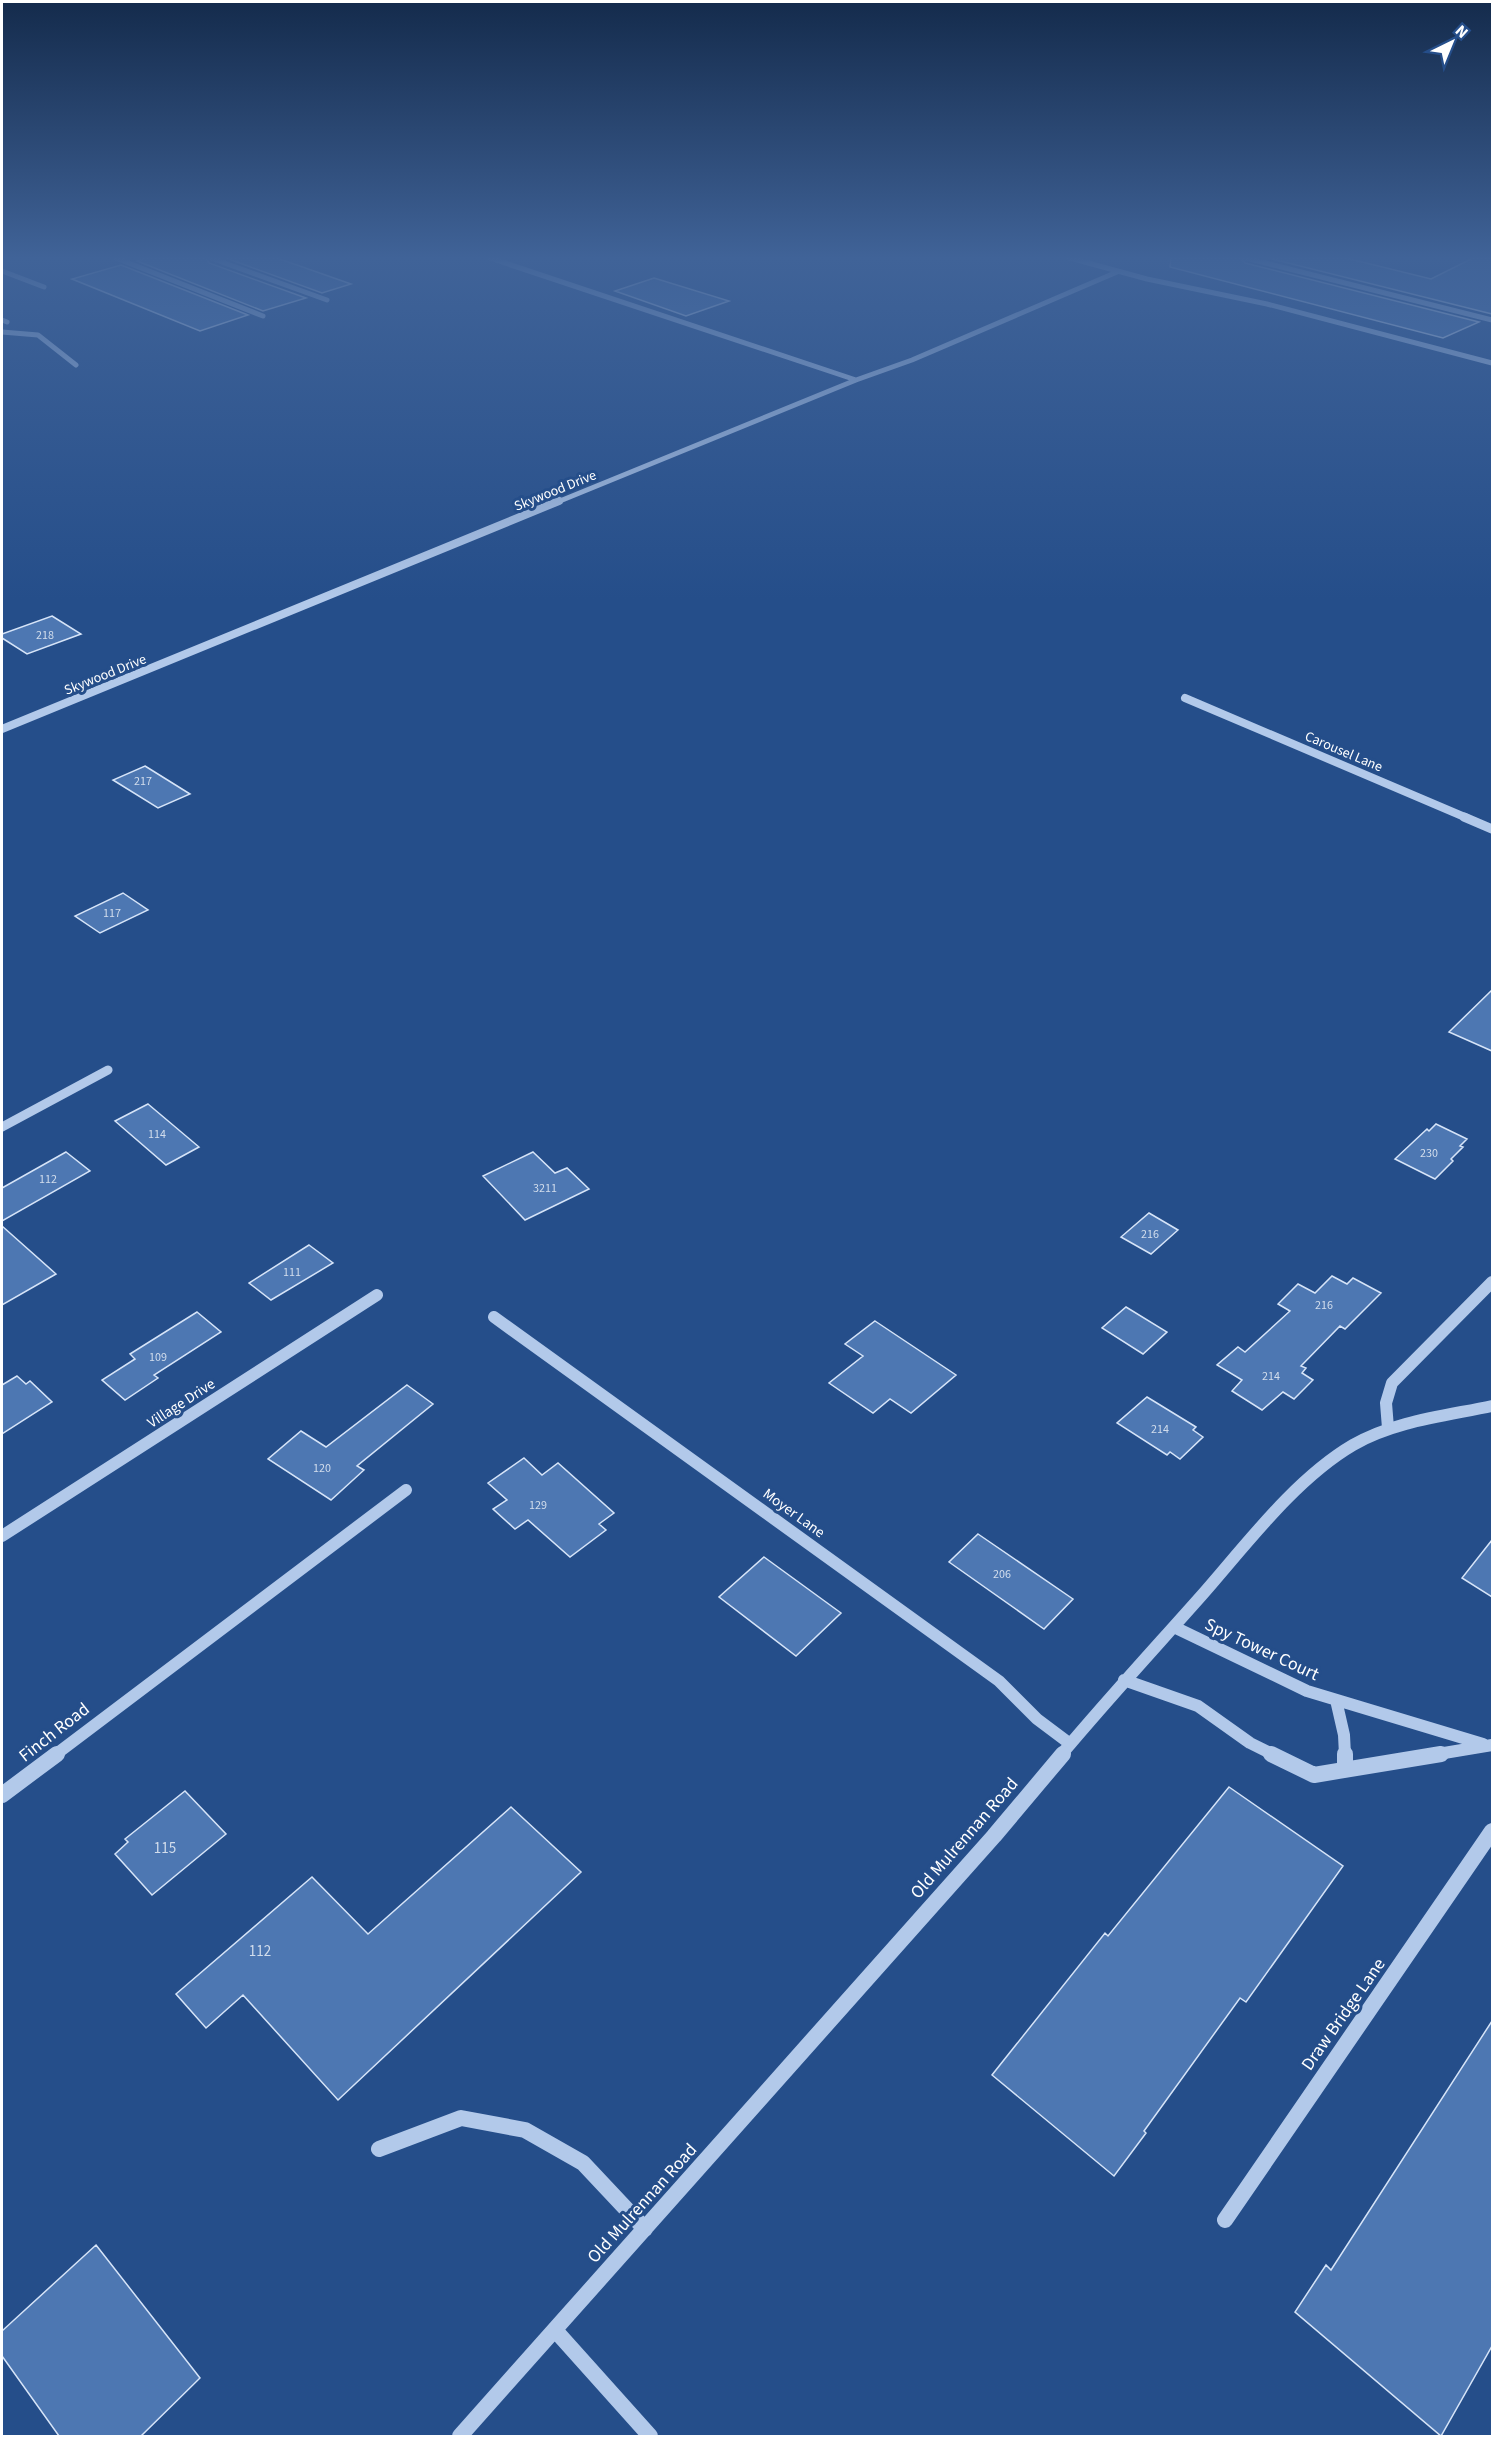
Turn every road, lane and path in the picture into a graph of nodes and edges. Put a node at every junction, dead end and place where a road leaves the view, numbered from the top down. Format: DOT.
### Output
graph roads {
  1 [pos="831,372"];
  2 [pos="879,372"];
  3 [pos="856,380"];
  4 [pos="1185,698"];
  5 [pos="2,729"];
  6 [pos="1492,829"];
  7 [pos="108,1070"];
  8 [pos="2,1127"];
  9 [pos="1492,1282"];
  10 [pos="377,1295"];
  11 [pos="494,1317"];
  12 [pos="1492,1406"];
  13 [pos="1388,1428"];
  14 [pos="406,1490"];
  15 [pos="2,1536"];
  16 [pos="1174,1628"];
  17 [pos="1124,1680"];
  18 [pos="1336,1700"];
  19 [pos="1069,1743"];
  20 [pos="1489,1745"];
  21 [pos="1345,1770"];
  22 [pos="2,1795"];
  23 [pos="1492,1831"];
  24 [pos="379,2149"];
  25 [pos="1225,2220"];
  26 [pos="645,2229"];
  27 [pos="555,2330"];
  28 [pos="460,2436"];
  29 [pos="650,2436"];
  1 -- 3 [label="street"];
  2 -- 3 [label="street, Skywood Drive"];
  3 -- 5 [label="street, Skywood Drive"];
  4 -- 6 [label="street, Carousel Lane"];
  7 -- 8 [label="street"];
  9 -- 13 [label="street"];
  10 -- 15 [label="street, Village Drive"];
  11 -- 19 [label="street, Moyer Lane"];
  12 -- 13 [label="street, Old Mulrennan Road"];
  13 -- 16 [label="street, Old Mulrennan Road"];
  14 -- 22 [label="street, Finch Road"];
  16 -- 17 [label="street, Old Mulrennan Road"];
  16 -- 18 [label="street, Spy Tower Court"];
  17 -- 19 [label="street, Old Mulrennan Road"];
  17 -- 21 [label="street, Spy Tower Court"];
  18 -- 20 [label="street, Spy Tower Court"];
  18 -- 21 [label="street"];
  19 -- 26 [label="street, Old Mulrennan Road"];
  20 -- 21 [label="street, Spy Tower Court"];
  23 -- 25 [label="street, Draw Bridge Lane"];
  24 -- 26 [label="street"];
  26 -- 27 [label="street, Old Mulrennan Road"];
  27 -- 28 [label="street, Old Mulrennan Road"];
  27 -- 29 [label="street"];
}
